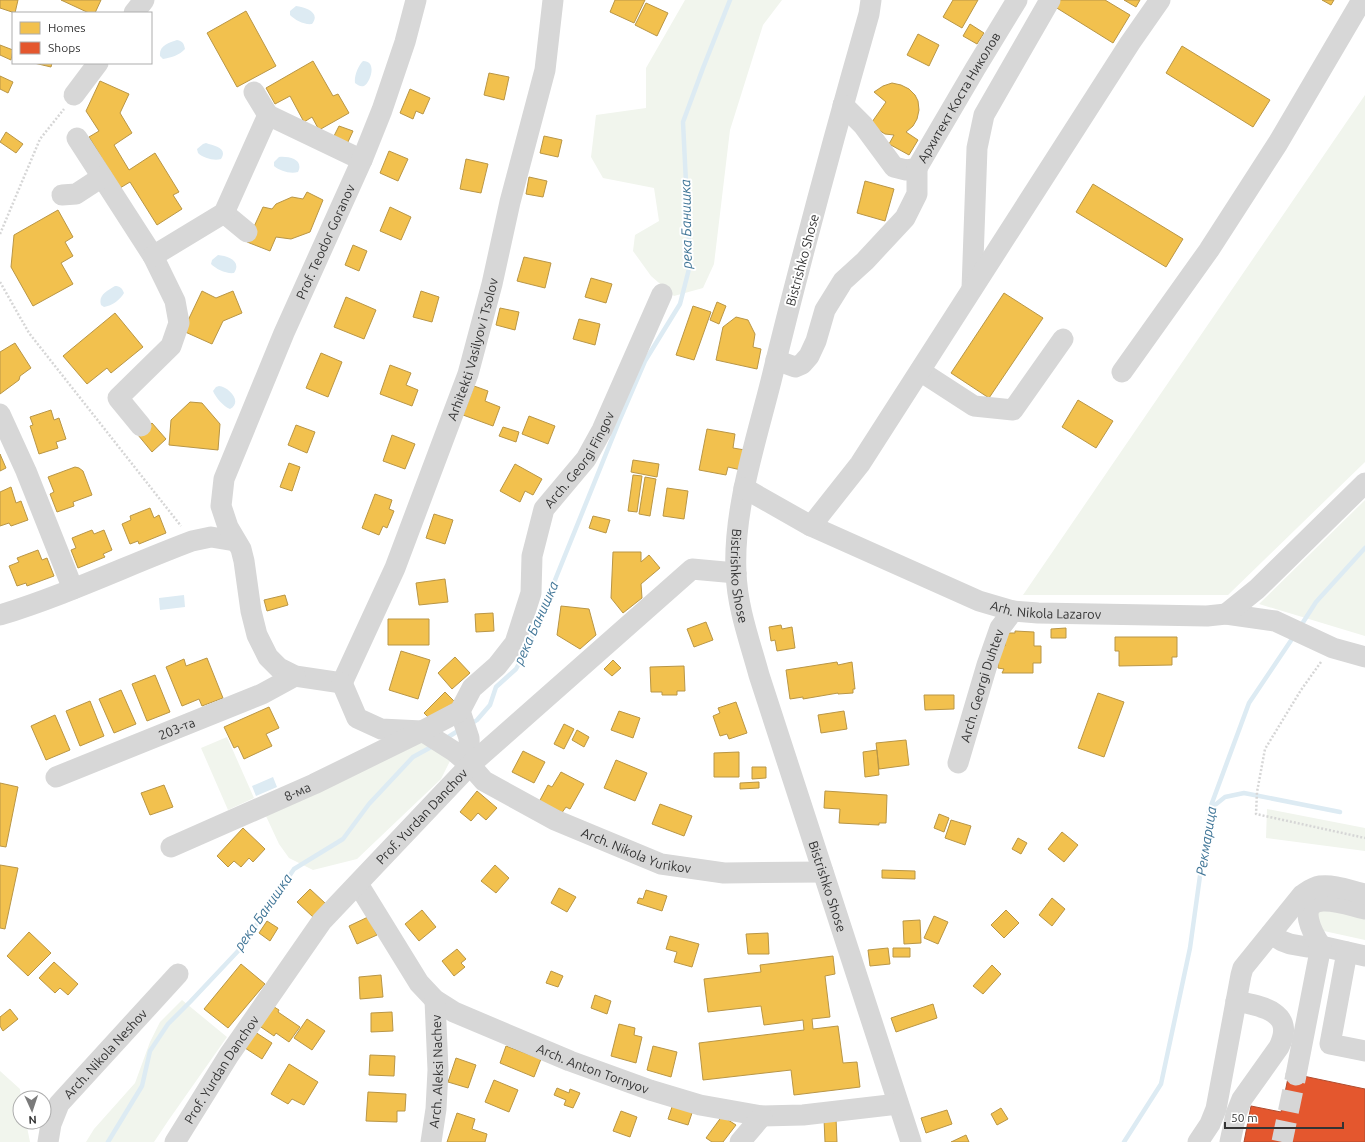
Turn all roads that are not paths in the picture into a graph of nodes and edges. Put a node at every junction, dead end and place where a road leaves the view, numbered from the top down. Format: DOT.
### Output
graph roads {
  1 [pos="144,0"];
  2 [pos="416,0"];
  3 [pos="553,0"];
  4 [pos="871,0"];
  5 [pos="1017,0"];
  6 [pos="1050,0"];
  7 [pos="1160,0"];
  8 [pos="1362,0"];
  9 [pos="135,12"];
  10 [pos="97,64"];
  11 [pos="254,92"];
  12 [pos="74,95"];
  13 [pos="843,105"];
  14 [pos="268,115"];
  15 [pos="77,138"];
  16 [pos="362,160"];
  17 [pos="917,168"];
  18 [pos="102,178"];
  19 [pos="62,195"];
  20 [pos="224,213"];
  21 [pos="247,232"];
  22 [pos="153,256"];
  23 [pos="972,289"];
  24 [pos="662,294"];
  25 [pos="1063,338"];
  26 [pos="776,360"];
  27 [pos="920,371"];
  28 [pos="1122,372"];
  29 [pos="0,414"];
  30 [pos="141,426"];
  31 [pos="1365,483"];
  32 [pos="744,488"];
  33 [pos="811,526"];
  34 [pos="235,541"];
  35 [pos="736,573"];
  36 [pos="73,589"];
  37 [pos="1013,611"];
  38 [pos="1226,614"];
  39 [pos="0,615"];
  40 [pos="1365,657"];
  41 [pos="295,676"];
  42 [pos="342,683"];
  43 [pos="460,711"];
  44 [pos="422,731"];
  45 [pos="465,752"];
  46 [pos="958,763"];
  47 [pos="56,777"];
  48 [pos="171,847"];
  49 [pos="823,872"];
  50 [pos="358,884"];
  51 [pos="1365,894"];
  52 [pos="1365,909"];
  53 [pos="1273,932"];
  54 [pos="1318,941"];
  55 [pos="1356,954"];
  56 [pos="178,974"];
  57 [pos="435,1000"];
  58 [pos="1236,1001"];
  59 [pos="1365,1051"];
  60 [pos="1296,1075"];
  61 [pos="898,1104"];
  62 [pos="762,1116"];
  63 [pos="48,1142"];
  64 [pos="175,1142"];
  65 [pos="431,1142"];
  66 [pos="740,1142"];
  67 [pos="911,1142"];
  68 [pos="1198,1142"];
  69 [pos="1230,1142"];
  1 -- 9 [label="street"];
  2 -- 16 [label="street, Prof. Teodor Goranov"];
  3 -- 42 [label="street, Arhitekti Vasilyov i Tsolov"];
  4 -- 13 [label="street, Bistrishko Shose"];
  5 -- 17 [label="street, Архитект Коста Николов"];
  6 -- 23 [label="street"];
  7 -- 23 [label="street"];
  8 -- 28 [label="street"];
  10 -- 12 [label="street"];
  11 -- 14 [label="street"];
  13 -- 17 [label="street, Архитект Коста Николов"];
  13 -- 26 [label="street, Bistrishko Shose"];
  14 -- 16 [label="street"];
  14 -- 20 [label="street"];
  15 -- 18 [label="street"];
  16 -- 34 [label="street, Prof. Teodor Goranov"];
  17 -- 26 [label="street"];
  18 -- 19 [label="street"];
  18 -- 22 [label="street"];
  20 -- 21 [label="street"];
  20 -- 22 [label="street"];
  22 -- 30 [label="street"];
  23 -- 27 [label="street"];
  24 -- 43 [label="street, Arch. Georgi Fingov"];
  25 -- 27 [label="street"];
  26 -- 32 [label="street, Bistrishko Shose"];
  27 -- 33 [label="street"];
  29 -- 36 [label="street"];
  31 -- 38 [label="street"];
  32 -- 33 [label="street, Arh. Nikola Lazarov"];
  32 -- 35 [label="street, Bistrishko Shose"];
  33 -- 37 [label="street, Arh. Nikola Lazarov"];
  34 -- 36 [label="street"];
  34 -- 41 [label="street, Prof. Teodor Goranov"];
  35 -- 45 [label="street, Prof. Yurdan Danchov"];
  35 -- 49 [label="street, Bistrishko Shose"];
  36 -- 39 [label="street"];
  37 -- 38 [label="street, Arh. Nikola Lazarov"];
  37 -- 46 [label="street, Arch. Georgi Duhtev"];
  38 -- 40 [label="street, Arh. Nikola Lazarov"];
  41 -- 42 [label="street"];
  41 -- 47 [label="street, 203-та"];
  42 -- 44 [label="street"];
  43 -- 44 [label="street"];
  43 -- 45 [label="street"];
  44 -- 45 [label="street"];
  44 -- 48 [label="street, 8-ма"];
  45 -- 49 [label="street, Arch. Nikola Yurikov"];
  45 -- 50 [label="street, Prof. Yurdan Danchov"];
  49 -- 61 [label="street, Bistrishko Shose"];
  50 -- 57 [label="street, Arch. Anton Tornyov"];
  50 -- 64 [label="street, Prof. Yurdan Danchov"];
  51 -- 53 [label="street"];
  52 -- 54 [label="street"];
  53 -- 54 [label="street"];
  53 -- 58 [label="street"];
  54 -- 55 [label="street"];
  54 -- 60 [label="street"];
  55 -- 59 [label="street"];
  56 -- 63 [label="street, Arch. Nikola Neshov"];
  57 -- 62 [label="street, Arch. Anton Tornyov"];
  57 -- 65 [label="street, Arch. Aleksi Nachev"];
  58 -- 68 [label="street"];
  58 -- 69 [label="street"];
  61 -- 62 [label="street, Arch. Anton Tornyov"];
  61 -- 67 [label="street, Bistrishko Shose"];
  62 -- 66 [label="street"];
}
